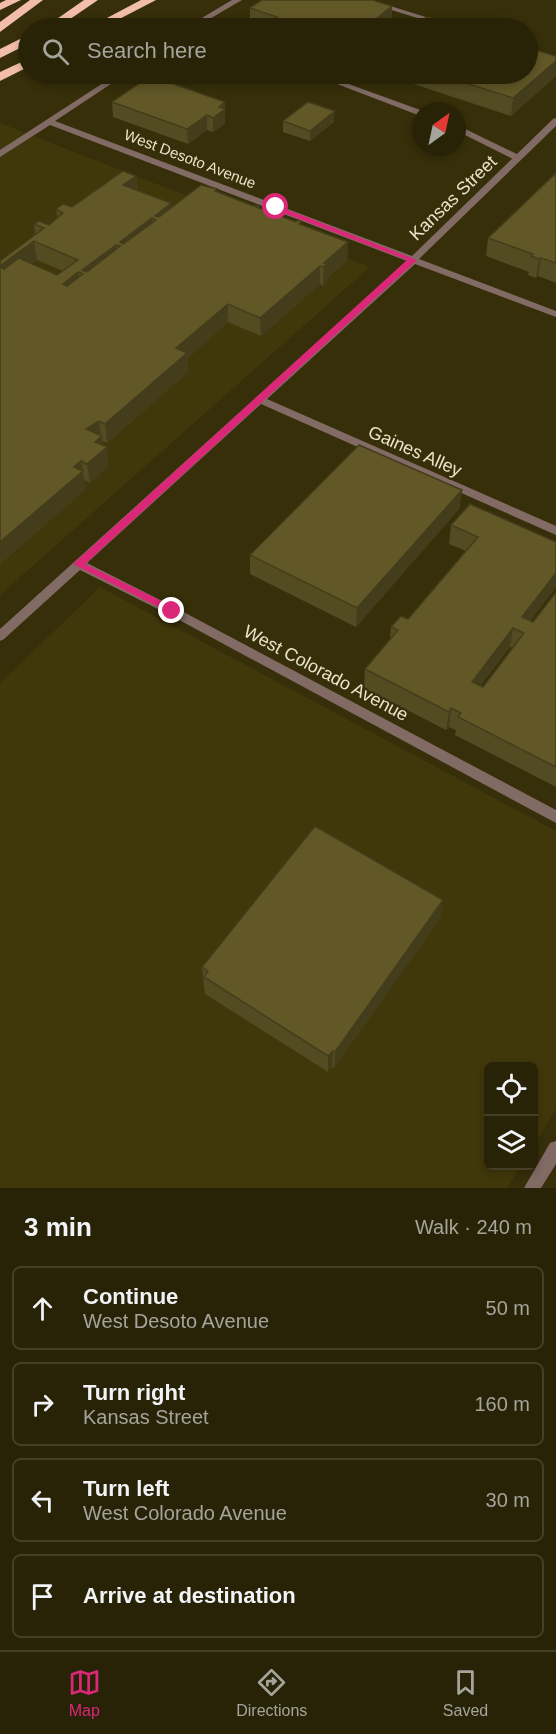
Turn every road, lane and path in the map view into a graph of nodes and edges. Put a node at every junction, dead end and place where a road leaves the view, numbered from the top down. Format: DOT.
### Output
graph roads {
  1 [pos="15,0"];
  2 [pos="37,0"];
  3 [pos="92,0"];
  4 [pos="150,0"];
  5 [pos="238,0"];
  6 [pos="363,0"];
  7 [pos="0,7"];
  8 [pos="67,18"];
  9 [pos="114,18"];
  10 [pos="209,18"];
  11 [pos="423,18"];
  12 [pos="0,28"];
  13 [pos="18,45"];
  14 [pos="0,54"];
  15 [pos="18,68"];
  16 [pos="0,77"];
  17 [pos="107,84"];
  18 [pos="342,84"];
  19 [pos="412,110"];
  20 [pos="556,121"];
  21 [pos="49,122"];
  22 [pos="466,132"];
  23 [pos="0,154"];
  24 [pos="518,158"];
  25 [pos="413,260"];
  26 [pos="556,314"];
  27 [pos="260,400"];
  28 [pos="556,531"];
  29 [pos="78,564"];
  30 [pos="0,636"];
  31 [pos="556,817"];
  32 [pos="556,1149"];
  33 [pos="532,1188"];
  1 -- 7 [label="highway"];
  2 -- 12 [label="highway"];
  3 -- 8 [label="highway"];
  4 -- 9 [label="highway"];
  5 -- 10 [label="street"];
  6 -- 11 [label="street"];
  13 -- 14 [label="highway"];
  15 -- 16 [label="highway"];
  17 -- 21 [label="street"];
  18 -- 19 [label="street"];
  20 -- 24 [label="street, Kansas Street"];
  21 -- 23 [label="street"];
  21 -- 25 [label="street, West Desoto Avenue"];
  22 -- 24 [label="street"];
  24 -- 25 [label="street, Kansas Street"];
  25 -- 26 [label="street, West Desoto Avenue"];
  25 -- 27 [label="street, Kansas Street"];
  27 -- 28 [label="street, Gaines Alley"];
  27 -- 29 [label="street, Kansas Street"];
  29 -- 30 [label="street, Kansas Street"];
  29 -- 31 [label="street, West Colorado Avenue"];
  32 -- 33 [label="street"];
}
